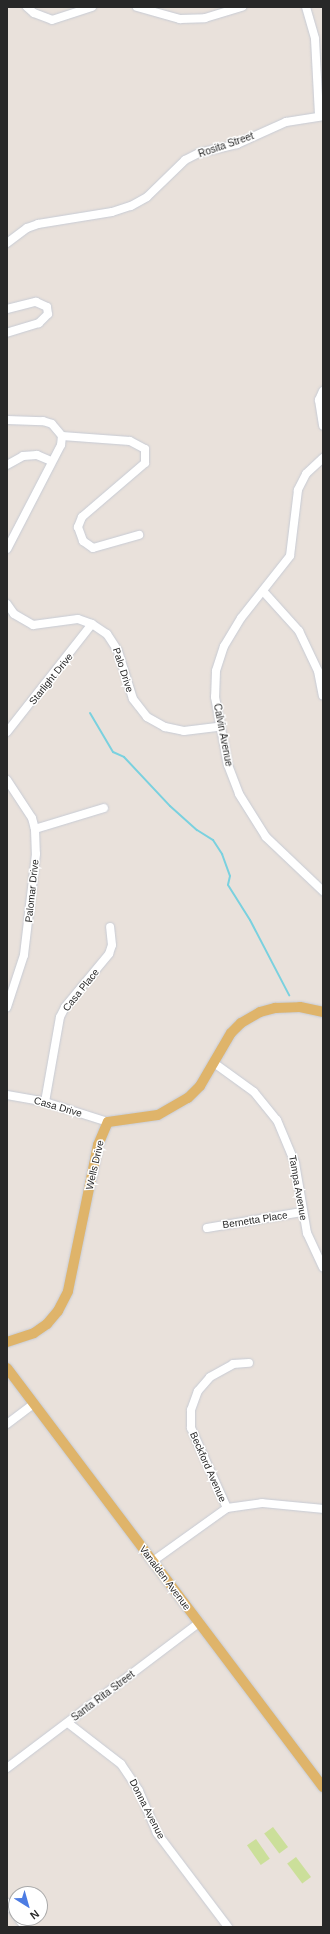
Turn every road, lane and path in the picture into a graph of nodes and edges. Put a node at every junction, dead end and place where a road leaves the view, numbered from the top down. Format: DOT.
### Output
graph roads {
  1 [pos="27,7"];
  2 [pos="92,7"];
  3 [pos="137,7"];
  4 [pos="242,7"];
  5 [pos="306,7"];
  6 [pos="321,116"];
  7 [pos="7,243"];
  8 [pos="7,309"];
  9 [pos="7,333"];
  10 [pos="323,391"];
  11 [pos="7,420"];
  12 [pos="323,426"];
  13 [pos="62,436"];
  14 [pos="323,458"];
  15 [pos="51,461"];
  16 [pos="7,465"];
  17 [pos="140,535"];
  18 [pos="7,549"];
  19 [pos="263,591"];
  20 [pos="7,604"];
  21 [pos="92,624"];
  22 [pos="323,696"];
  23 [pos="220,727"];
  24 [pos="7,732"];
  25 [pos="7,780"];
  26 [pos="104,808"];
  27 [pos="35,829"];
  28 [pos="323,890"];
  29 [pos="110,928"];
  30 [pos="7,1007"];
  31 [pos="323,1012"];
  32 [pos="214,1063"];
  33 [pos="7,1095"];
  34 [pos="45,1102"];
  35 [pos="108,1122"];
  36 [pos="302,1212"];
  37 [pos="207,1228"];
  38 [pos="323,1268"];
  39 [pos="7,1342"];
  40 [pos="249,1363"];
  41 [pos="7,1368"];
  42 [pos="34,1404"];
  43 [pos="7,1424"];
  44 [pos="227,1508"];
  45 [pos="323,1509"];
  46 [pos="153,1561"];
  47 [pos="199,1623"];
  48 [pos="68,1723"];
  49 [pos="7,1768"];
  50 [pos="323,1787"];
  51 [pos="228,1927"];
  1 -- 2 [label="street"];
  3 -- 4 [label="street"];
  5 -- 6 [label="street"];
  6 -- 7 [label="street, Rosita Street"];
  8 -- 9 [label="street"];
  10 -- 12 [label="street"];
  11 -- 13 [label="street"];
  13 -- 15 [label="street"];
  13 -- 17 [label="street"];
  14 -- 19 [label="street, Calvin Avenue"];
  15 -- 16 [label="street"];
  15 -- 18 [label="street"];
  19 -- 22 [label="street"];
  19 -- 23 [label="street, Calvin Avenue"];
  20 -- 21 [label="street, Palo Drive"];
  21 -- 23 [label="street, Palo Drive"];
  21 -- 24 [label="street, Starlight Drive"];
  23 -- 28 [label="street, Calvin Avenue"];
  25 -- 27 [label="street, Palomar Drive"];
  26 -- 27 [label="street"];
  27 -- 30 [label="street, Palomar Drive"];
  29 -- 34 [label="street, Casa Place"];
  31 -- 32 [label="main road"];
  32 -- 35 [label="main road"];
  32 -- 36 [label="street, Tampa Avenue"];
  33 -- 34 [label="street, Casa Drive"];
  34 -- 35 [label="street, Casa Drive"];
  35 -- 39 [label="main road, Wells Drive"];
  36 -- 37 [label="street, Bernetta Place"];
  36 -- 38 [label="street, Tampa Avenue"];
  40 -- 44 [label="street, Beckford Avenue"];
  41 -- 42 [label="main road, Vanalden Avenue"];
  42 -- 43 [label="street"];
  42 -- 46 [label="main road, Vanalden Avenue"];
  44 -- 45 [label="street"];
  44 -- 46 [label="street"];
  46 -- 47 [label="main road, Vanalden Avenue"];
  47 -- 48 [label="street, Santa Rita Street"];
  47 -- 50 [label="main road, Vanalden Avenue"];
  48 -- 49 [label="street, Santa Rita Street"];
  48 -- 51 [label="street, Donna Avenue"];
}
